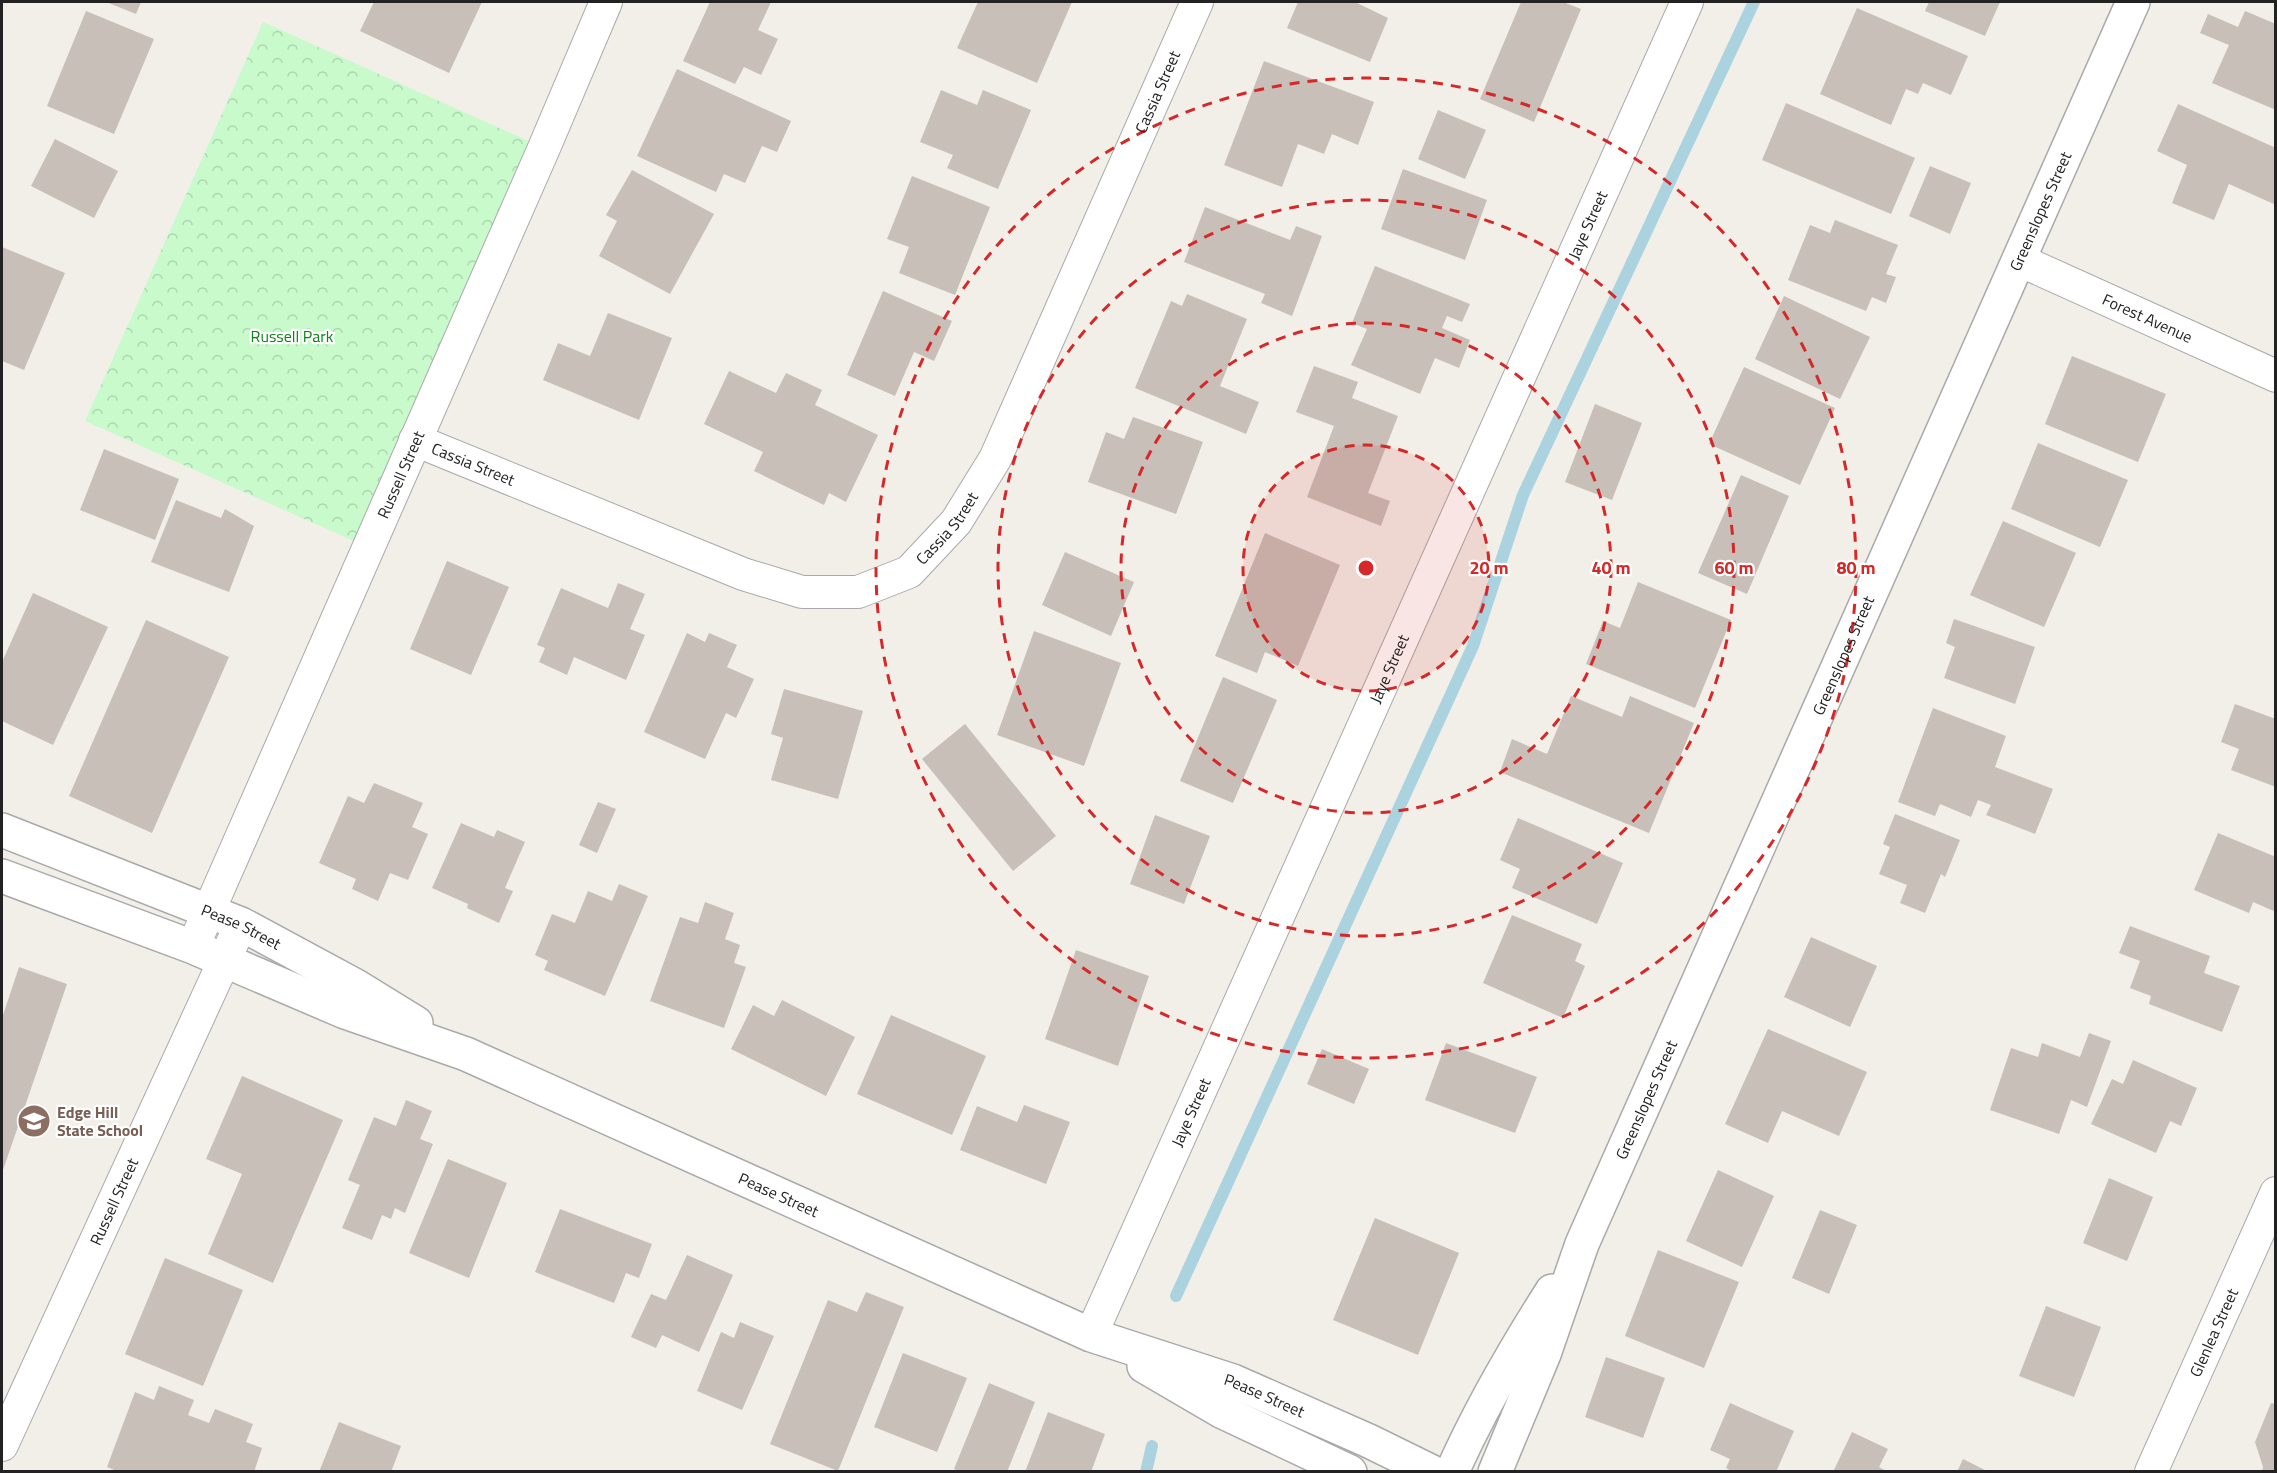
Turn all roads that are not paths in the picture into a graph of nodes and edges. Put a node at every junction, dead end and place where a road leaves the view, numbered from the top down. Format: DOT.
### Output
graph roads {
  1 [pos="606,2"];
  2 [pos="1197,2"];
  3 [pos="1687,2"];
  4 [pos="2133,2"];
  5 [pos="2019,260"];
  6 [pos="2276,376"];
  7 [pos="415,440"];
  8 [pos="2,830"];
  9 [pos="2,876"];
  10 [pos="210,911"];
  11 [pos="241,924"];
  12 [pos="193,947"];
  13 [pos="225,960"];
  14 [pos="466,1054"];
  15 [pos="2276,1193"];
  16 [pos="1582,1244"];
  17 [pos="1091,1335"];
  18 [pos="2,1445"];
  19 [pos="1350,1472"];
  20 [pos="1432,1472"];
  21 [pos="1452,1472"];
  22 [pos="1496,1472"];
  23 [pos="2151,1472"];
  1 -- 7 [label="street, Russell Street"];
  2 -- 7 [label="street, Cassia Street"];
  3 -- 17 [label="street, Jaye Street"];
  4 -- 5 [label="street, Greenslopes Street"];
  5 -- 6 [label="street, Forest Avenue"];
  5 -- 16 [label="street, Greenslopes Street"];
  7 -- 10 [label="street, Russell Street"];
  8 -- 10 [label="street, Pease Street"];
  9 -- 12 [label="street, Pease Street"];
  10 -- 11 [label="street, Pease Street"];
  10 -- 12 [label="street, Russell Street"];
  11 -- 13 [label="street, Russell Street"];
  11 -- 14 [label="street, Pease Street"];
  12 -- 13 [label="street, Pease Street"];
  13 -- 14 [label="street, Pease Street"];
  13 -- 18 [label="street, Russell Street"];
  14 -- 17 [label="street, Pease Street"];
  15 -- 23 [label="street, Glenlea Street"];
  16 -- 21 [label="street, Greenslopes Street"];
  16 -- 22 [label="street, Greenslopes Street"];
  17 -- 19 [label="street, Pease Street"];
  17 -- 20 [label="street, Pease Street"];
}
